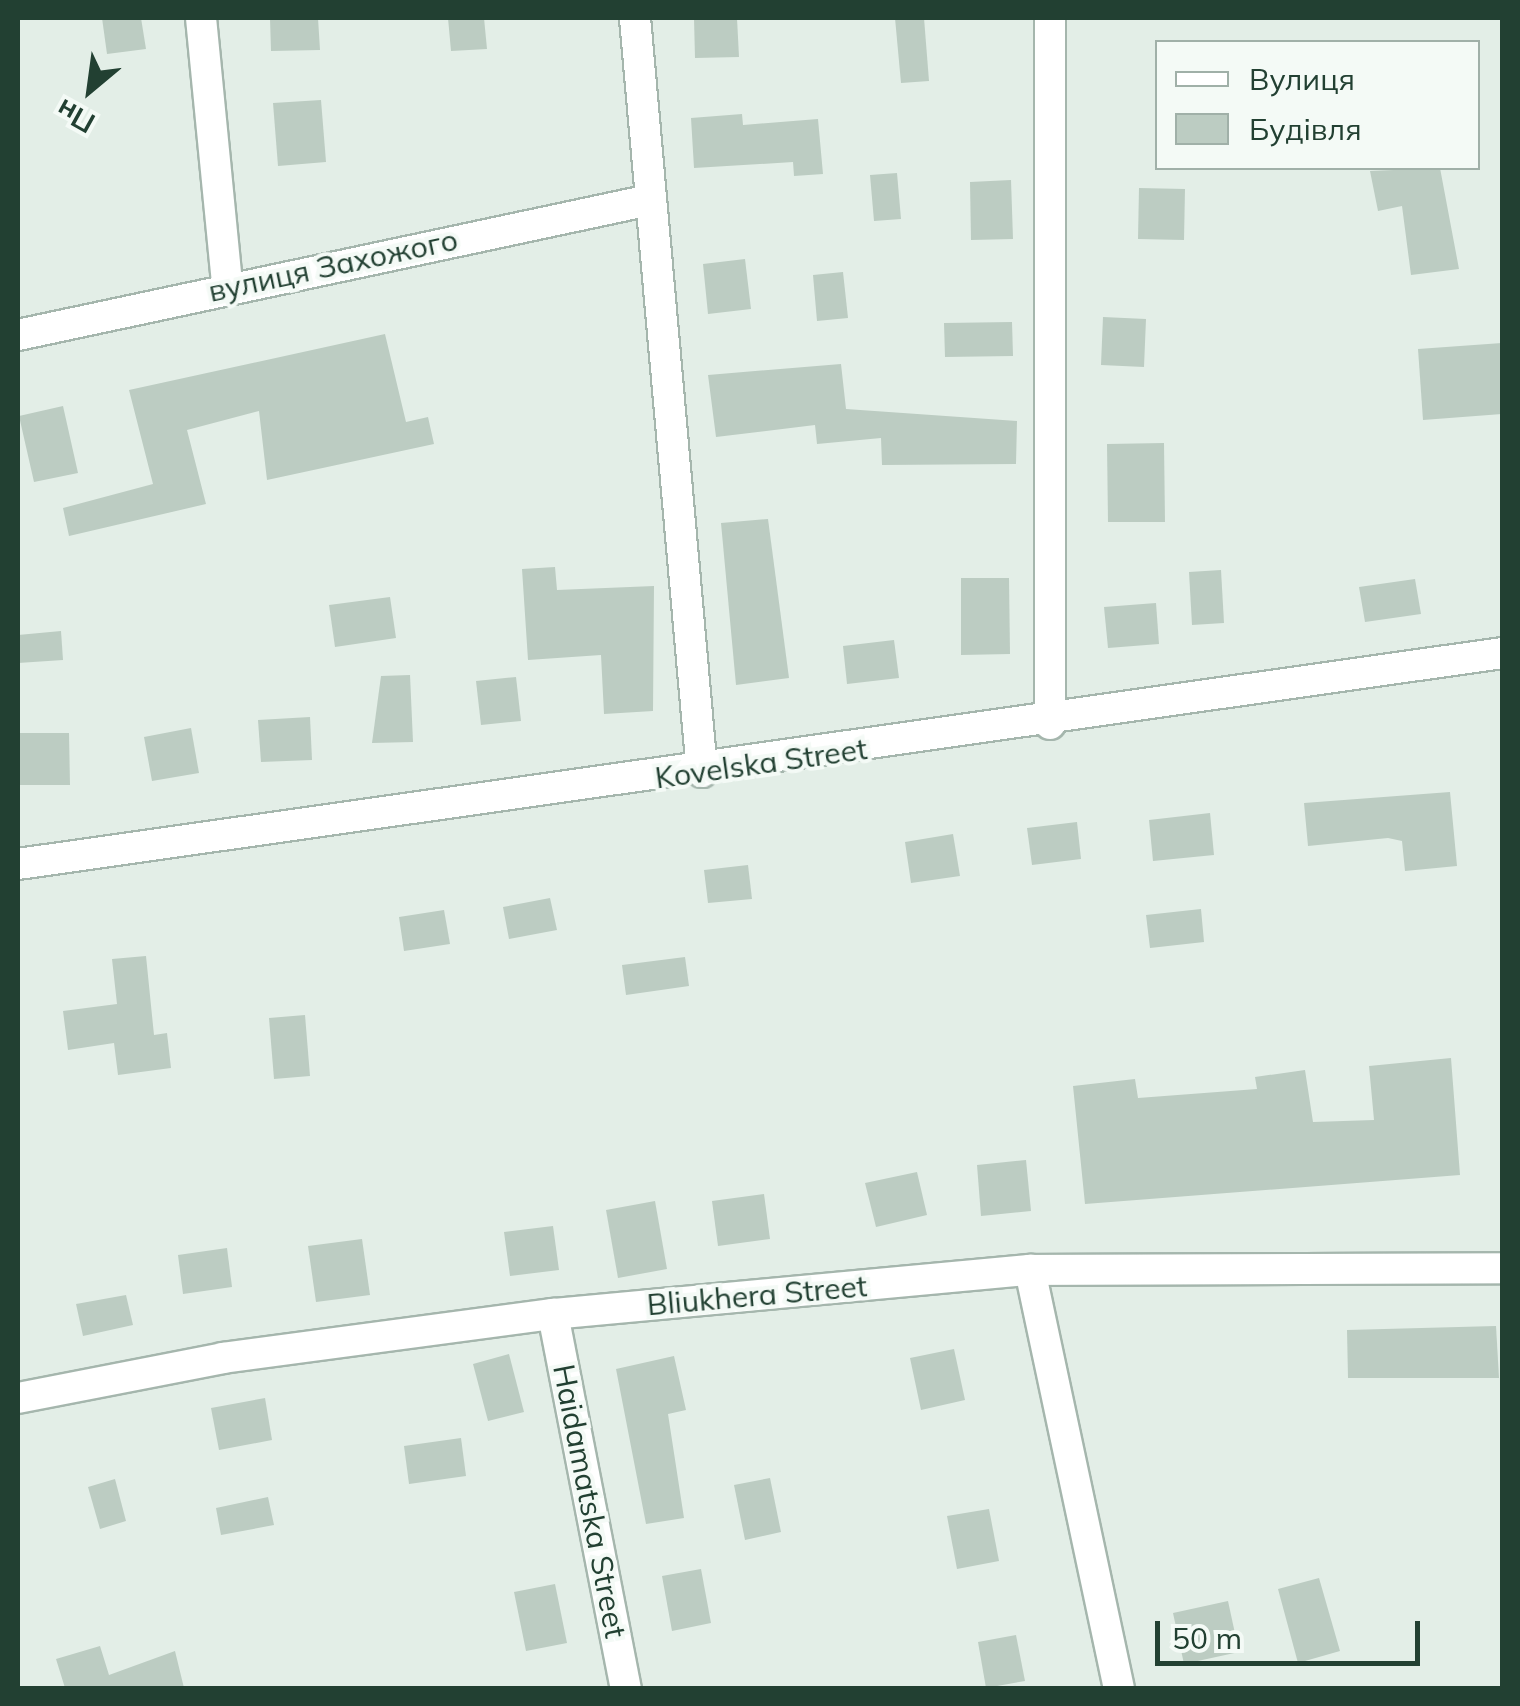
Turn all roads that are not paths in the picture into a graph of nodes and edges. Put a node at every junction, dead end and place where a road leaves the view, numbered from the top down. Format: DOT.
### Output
graph roads {
  1 [pos="201,18"];
  2 [pos="636,18"];
  3 [pos="1050,18"];
  4 [pos="650,200"];
  5 [pos="228,286"];
  6 [pos="18,336"];
  7 [pos="1502,653"];
  8 [pos="1050,724"];
  9 [pos="702,772"];
  10 [pos="18,864"];
  11 [pos="1502,1268"];
  12 [pos="1030,1270"];
  13 [pos="553,1314"];
  14 [pos="18,1398"];
  15 [pos="626,1688"];
  16 [pos="1119,1688"];
  1 -- 5 [label="street"];
  2 -- 4 [label="street"];
  3 -- 8 [label="street"];
  4 -- 5 [label="street, вулиця Захожого"];
  4 -- 9 [label="street"];
  5 -- 6 [label="street, вулиця Захожого"];
  7 -- 8 [label="street, Kovelska Street"];
  8 -- 9 [label="street, Kovelska Street"];
  9 -- 10 [label="street, Kovelska Street"];
  11 -- 12 [label="street, Bliukhera Street"];
  12 -- 13 [label="street, Bliukhera Street"];
  12 -- 16 [label="street"];
  13 -- 14 [label="street, Bliukhera Street"];
  13 -- 15 [label="street, Haidamatska Street"];
}
